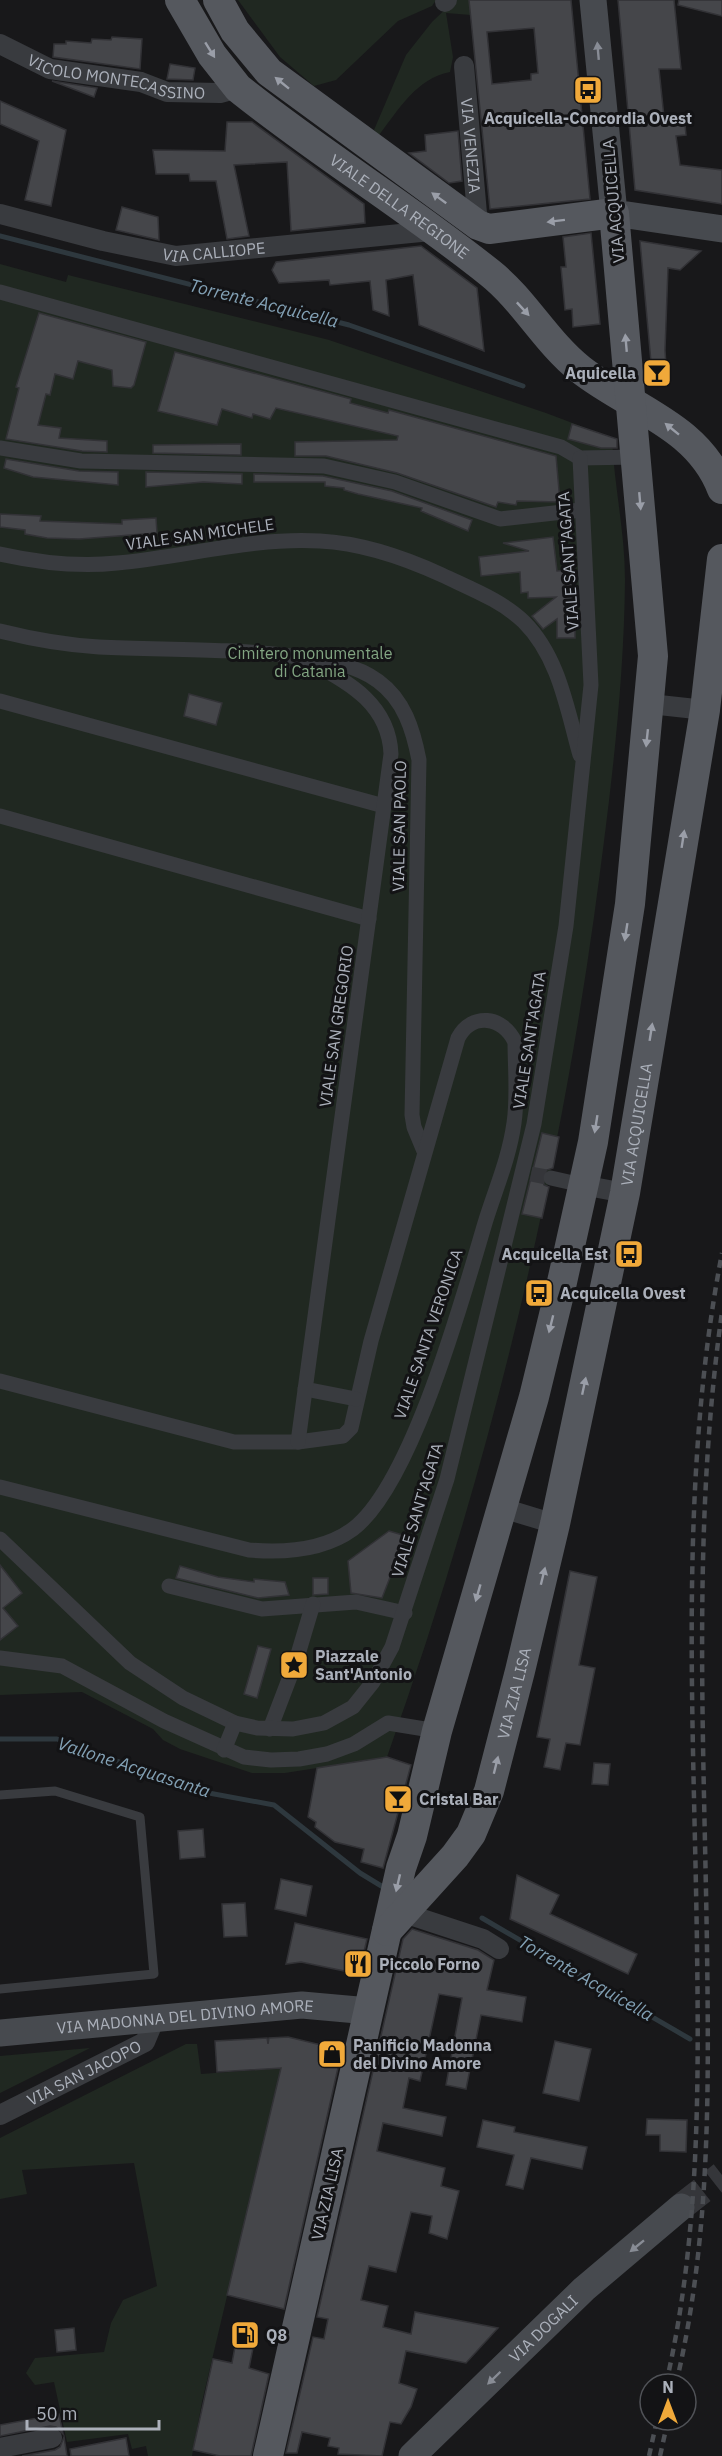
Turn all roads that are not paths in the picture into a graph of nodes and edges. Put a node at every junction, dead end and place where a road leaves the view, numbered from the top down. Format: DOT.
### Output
graph roads {
  1 [pos="180,0"];
  2 [pos="218,0"];
  3 [pos="593,0"];
  4 [pos="0,44"];
  5 [pos="464,66"];
  6 [pos="238,88"];
  7 [pos="614,213"];
  8 [pos="0,214"];
  9 [pos="483,227"];
  10 [pos="722,229"];
  11 [pos="431,231"];
  12 [pos="492,274"];
  13 [pos="0,292"];
  14 [pos="631,401"];
  15 [pos="0,448"];
  16 [pos="714,456"];
  17 [pos="636,457"];
  18 [pos="580,458"];
  19 [pos="722,489"];
  20 [pos="581,510"];
  21 [pos="0,554"];
  22 [pos="722,559"];
  23 [pos="0,631"];
  24 [pos="300,657"];
  25 [pos="0,701"];
  26 [pos="650,704"];
  27 [pos="705,710"];
  28 [pos="581,761"];
  29 [pos="384,807"];
  30 [pos="0,816"];
  31 [pos="369,919"];
  32 [pos="424,1151"];
  33 [pos="505,1168"];
  34 [pos="527,1173"];
  35 [pos="551,1178"];
  36 [pos="582,1185"];
  37 [pos="625,1193"];
  38 [pos="0,1381"];
  39 [pos="305,1389"];
  40 [pos="356,1399"];
  41 [pos="298,1442"];
  42 [pos="0,1487"];
  43 [pos="502,1508"];
  44 [pos="555,1524"];
  45 [pos="0,1539"];
  46 [pos="169,1586"];
  47 [pos="313,1604"];
  48 [pos="405,1613"];
  49 [pos="0,1658"];
  50 [pos="235,1723"];
  51 [pos="270,1729"];
  52 [pos="437,1731"];
  53 [pos="224,1750"];
  54 [pos="0,1795"];
  55 [pos="412,1836"];
  56 [pos="455,1856"];
  57 [pos="395,1922"];
  58 [pos="499,1949"];
  59 [pos="0,1989"];
  60 [pos="369,2011"];
  61 [pos="155,2018"];
  62 [pos="0,2033"];
  63 [pos="0,2115"];
  64 [pos="681,2208"];
  65 [pos="52,2438"];
  66 [pos="0,2448"];
  67 [pos="267,2456"];
  68 [pos="412,2456"];
  1 -- 6 [label="main road, VIALE DELLA REGIONE, one-way"];
  9 -- 2 [label="main road, one-way"];
  7 -- 3 [label="main road, VIA ACQUICELLA, one-way"];
  4 -- 6 [label="street, VICOLO MONTECASSINO"];
  5 -- 9 [label="street, VIA VENEZIA"];
  6 -- 11 [label="main road, VIALE DELLA REGIONE"];
  7 -- 9 [label="main road, one-way"];
  7 -- 10 [label="main road"];
  14 -- 7 [label="main road, VIA ACQUICELLA, one-way"];
  8 -- 11 [label="street, VIA CALLIOPE"];
  9 -- 12 [label="main road"];
  11 -- 12 [label="main road, VIALE DELLA REGIONE"];
  12 -- 14 [label="main road, VIALE DELLA REGIONE, one-way"];
  13 -- 18 [label="street"];
  16 -- 14 [label="main road, one-way"];
  14 -- 17 [label="main road, VIA ACQUICELLA"];
  15 -- 20 [label="street"];
  16 -- 19 [label="main road"];
  17 -- 18 [label="street"];
  17 -- 26 [label="main road, VIA ACQUICELLA, one-way"];
  18 -- 20 [label="street, VIALE SANT'AGATA"];
  20 -- 28 [label="street, VIALE SANT'AGATA"];
  21 -- 28 [label="street, VIALE SAN MICHELE"];
  22 -- 27 [label="main road, VIA ACQUICELLA"];
  23 -- 24 [label="street, VIALE SAN PAOLO"];
  24 -- 29 [label="street, VIALE SAN GREGORIO"];
  24 -- 32 [label="street, VIALE SAN PAOLO"];
  25 -- 29 [label="street"];
  26 -- 27 [label="street"];
  26 -- 36 [label="main road, VIA ACQUICELLA, one-way"];
  37 -- 27 [label="main road, VIA ACQUICELLA, one-way"];
  28 -- 34 [label="street, VIALE SANT'AGATA"];
  29 -- 31 [label="street, VIALE SAN GREGORIO"];
  30 -- 31 [label="street"];
  31 -- 39 [label="street, VIALE SAN GREGORIO"];
  32 -- 33 [label="street, VIALE SANTA VERONICA"];
  32 -- 40 [label="street, VIALE SANTA VERONICA"];
  33 -- 34 [label="street"];
  33 -- 42 [label="street, VIALE SANTA VERONICA"];
  34 -- 48 [label="street, VIALE SANT'AGATA"];
  35 -- 36 [label="street"];
  36 -- 37 [label="street, VIA ACQUICELLA"];
  36 -- 43 [label="main road, VIA ZIA LISA, one-way"];
  44 -- 37 [label="main road, VIA ZIA LISA, one-way"];
  38 -- 41 [label="street, VIALE SANTA VERONICA"];
  39 -- 40 [label="street"];
  39 -- 41 [label="street, VIALE SAN GREGORIO"];
  40 -- 41 [label="street, VIALE SANTA VERONICA"];
  43 -- 44 [label="street"];
  43 -- 52 [label="main road, VIA ZIA LISA, one-way"];
  56 -- 44 [label="main road, VIA ZIA LISA, one-way"];
  45 -- 50 [label="street, VIALE SANT'AGATA"];
  46 -- 47 [label="street"];
  47 -- 48 [label="street"];
  47 -- 51 [label="street"];
  48 -- 51 [label="street, VIALE SANT'AGATA"];
  49 -- 53 [label="street"];
  50 -- 51 [label="street, VIALE SANT'AGATA"];
  50 -- 53 [label="street"];
  52 -- 53 [label="street"];
  52 -- 55 [label="main road, VIA ZIA LISA"];
  54 -- 59 [label="lane"];
  55 -- 56 [label="main road"];
  55 -- 57 [label="main road, VIA ZIA LISA, one-way"];
  56 -- 57 [label="main road, VIA ZIA LISA"];
  57 -- 58 [label="street"];
  57 -- 60 [label="main road, VIA ZIA LISA"];
  60 -- 61 [label="main road, VIA MADONNA DEL DIVINO AMORE"];
  60 -- 67 [label="main road, VIA ZIA LISA"];
  61 -- 62 [label="main road, VIA MADONNA DEL DIVINO AMORE"];
  61 -- 63 [label="street, VIA SAN JACOPO"];
  64 -- 68 [label="main road, VIA DOGALI, one-way"];
  65 -- 66 [label="street"];
}
